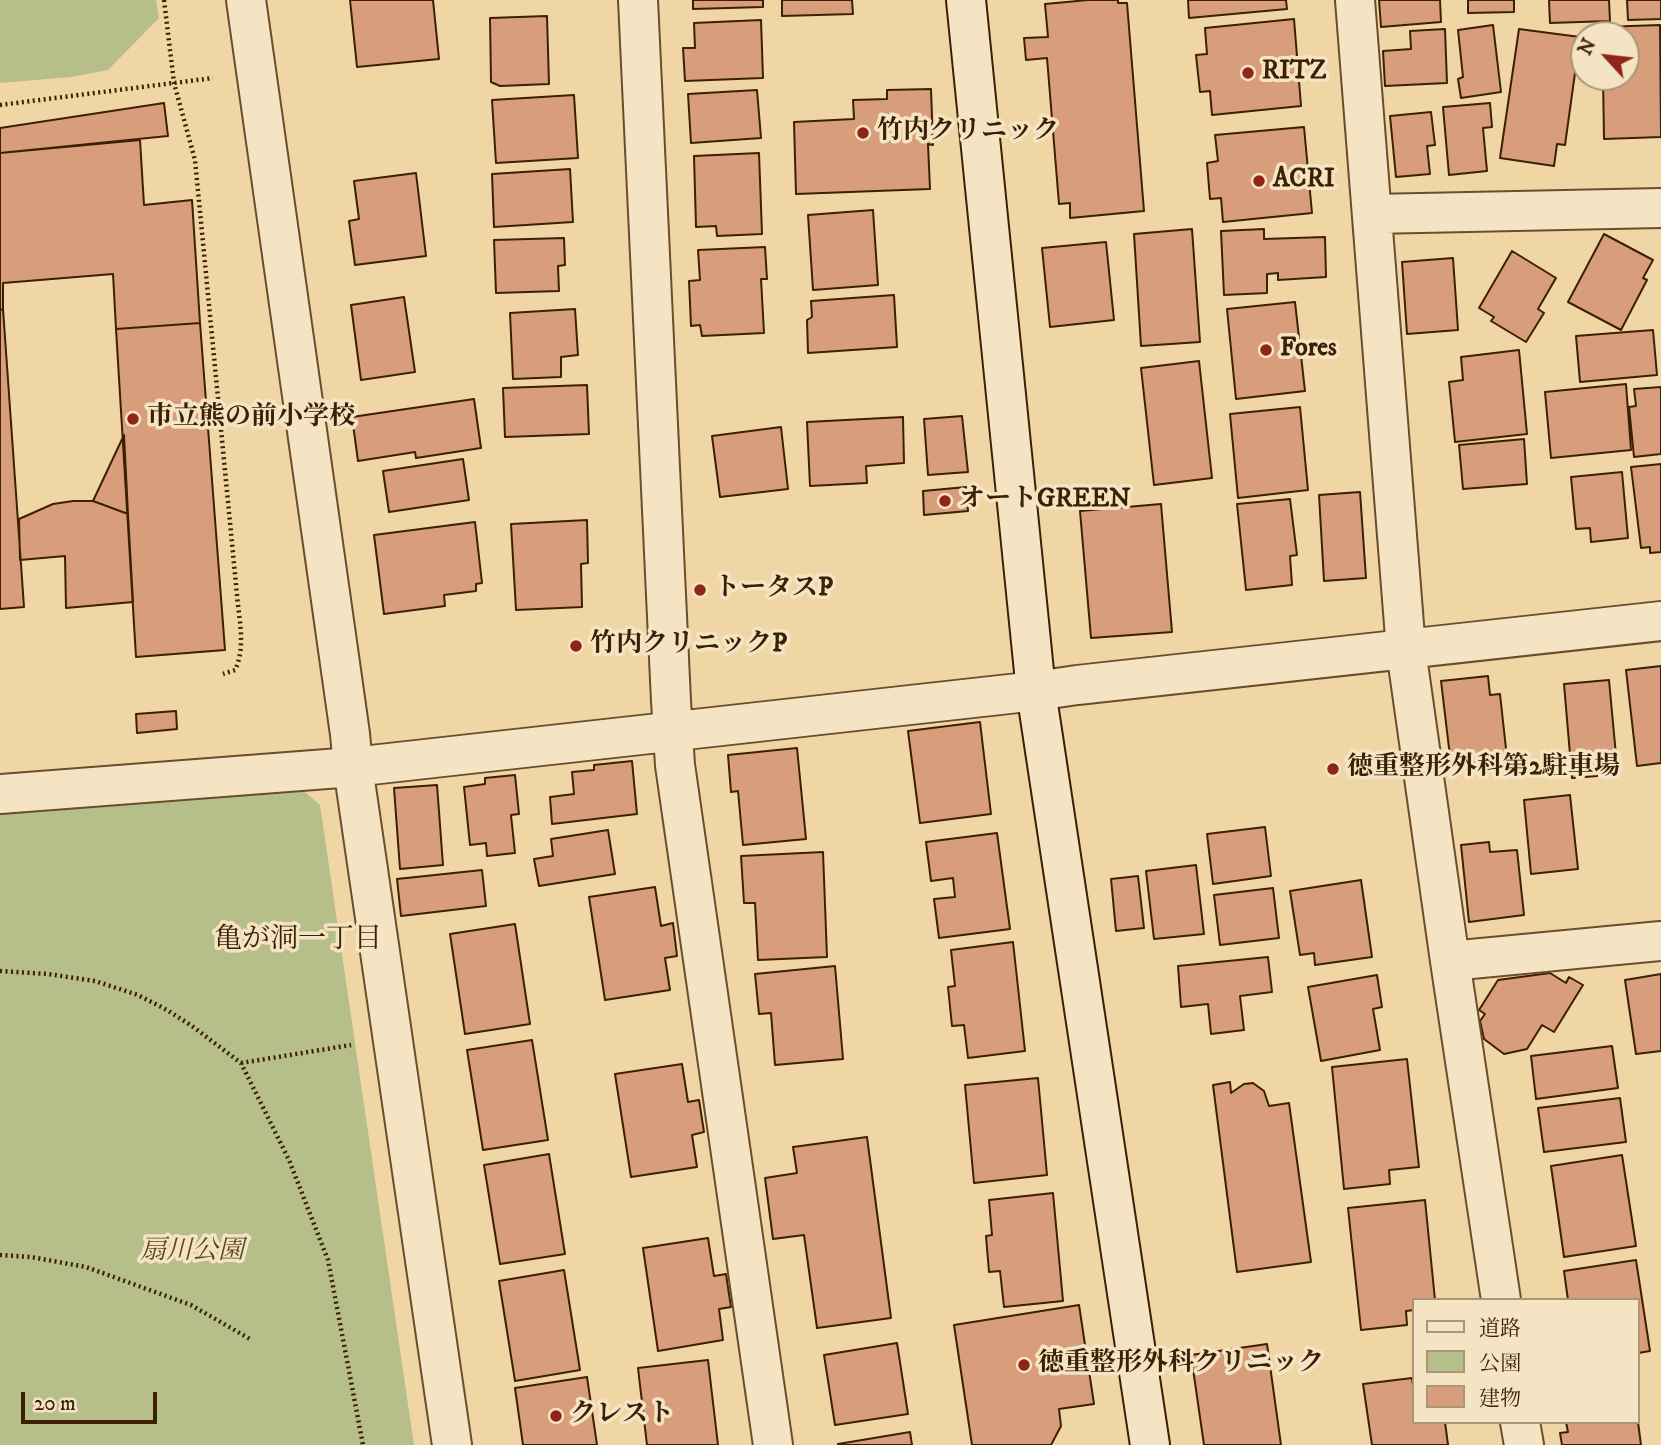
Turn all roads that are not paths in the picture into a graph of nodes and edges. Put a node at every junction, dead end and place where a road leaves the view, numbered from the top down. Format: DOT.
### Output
graph roads {
  1 [pos="246,0"];
  2 [pos="638,0"];
  3 [pos="966,0"];
  4 [pos="1355,0"];
  5 [pos="1661,208"];
  6 [pos="1372,214"];
  7 [pos="1661,621"];
  8 [pos="1406,650"];
  9 [pos="1035,691"];
  10 [pos="673,733"];
  11 [pos="353,767"];
  12 [pos="0,794"];
  13 [pos="1661,941"];
  14 [pos="1450,961"];
  15 [pos="1501,1298"];
  16 [pos="1520,1424"];
  17 [pos="452,1445"];
  18 [pos="773,1445"];
  19 [pos="1150,1445"];
  20 [pos="1524,1445"];
  1 -- 11 [label="street"];
  2 -- 10 [label="street"];
  3 -- 9 [label="street"];
  4 -- 6 [label="street"];
  5 -- 6 [label="street"];
  6 -- 8 [label="street"];
  7 -- 8 [label="street"];
  8 -- 9 [label="street"];
  8 -- 14 [label="street"];
  9 -- 10 [label="street"];
  9 -- 19 [label="street"];
  10 -- 11 [label="street"];
  10 -- 18 [label="street"];
  11 -- 12 [label="street"];
  11 -- 17 [label="street"];
  13 -- 14 [label="street"];
  14 -- 15 [label="street"];
  16 -- 20 [label="street"];
}
